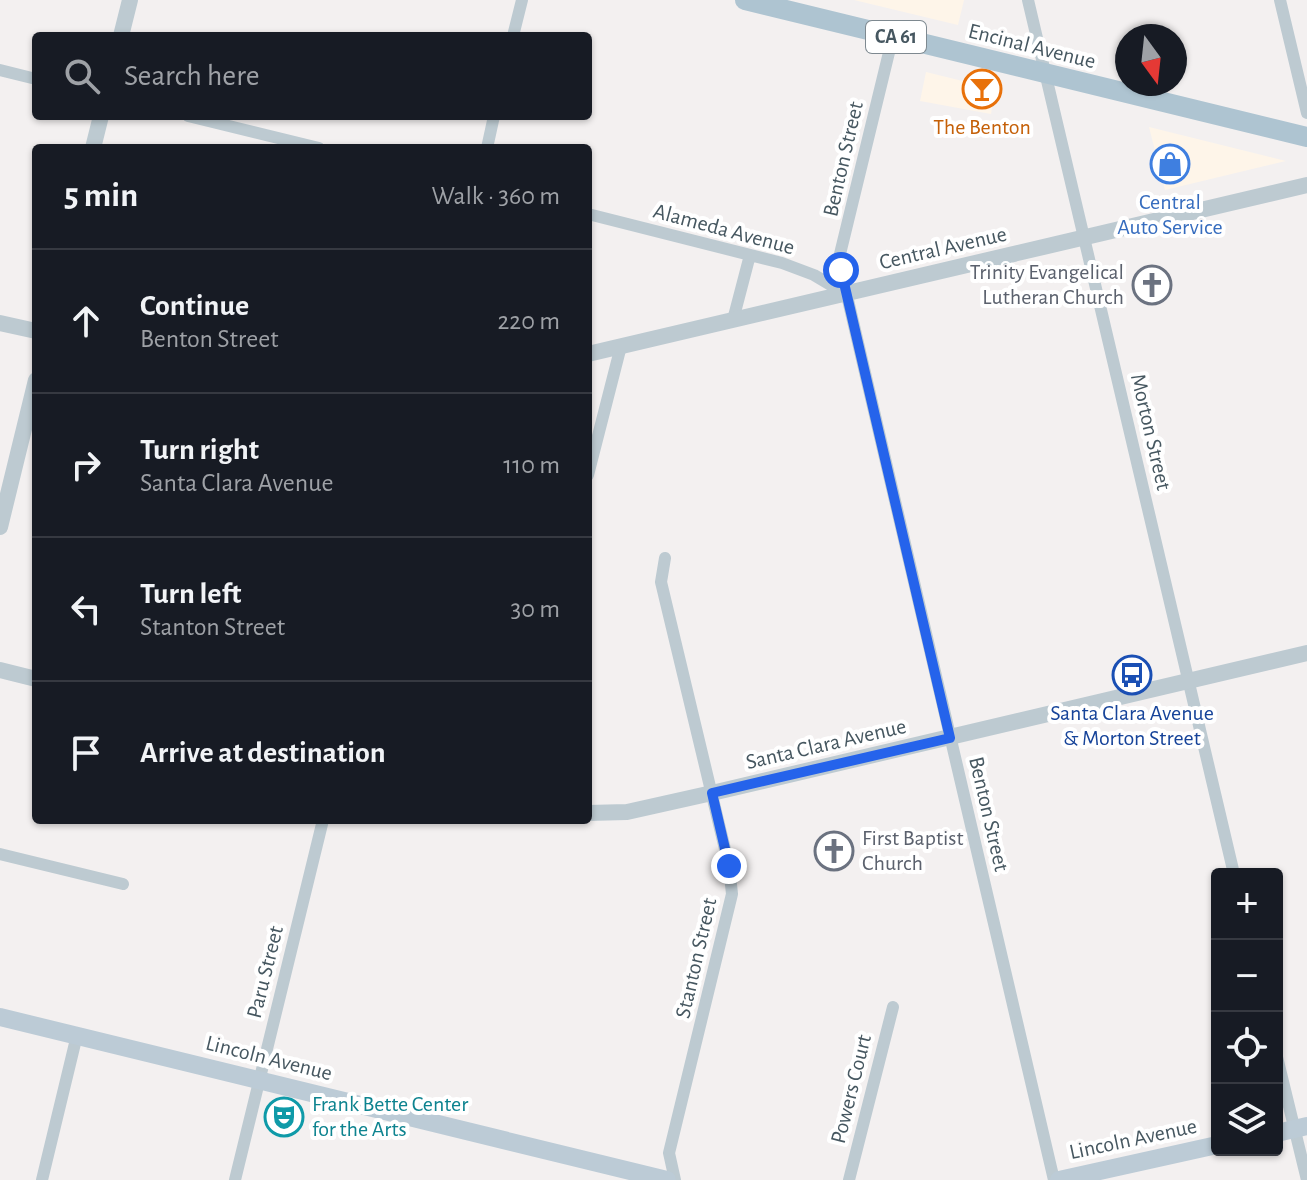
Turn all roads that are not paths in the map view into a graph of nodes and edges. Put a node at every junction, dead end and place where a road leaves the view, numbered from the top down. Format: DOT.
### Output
graph roads {
  1 [pos="130,0"];
  2 [pos="522,0"];
  3 [pos="745,0"];
  4 [pos="1028,0"];
  5 [pos="1280,0"];
  6 [pos="122,32"];
  7 [pos="514,32"];
  8 [pos="893,36"];
  9 [pos="0,70"];
  10 [pos="1047,74"];
  11 [pos="32,78"];
  12 [pos="1307,113"];
  13 [pos="100,120"];
  14 [pos="204,120"];
  15 [pos="493,120"];
  16 [pos="1307,137"];
  17 [pos="94,144"];
  18 [pos="303,144"];
  19 [pos="488,144"];
  20 [pos="1307,185"];
  21 [pos="592,215"];
  22 [pos="1085,237"];
  23 [pos="750,255"];
  24 [pos="846,294"];
  25 [pos="733,320"];
  26 [pos="0,323"];
  27 [pos="32,330"];
  28 [pos="621,346"];
  29 [pos="592,353"];
  30 [pos="32,396"];
  31 [pos="592,459"];
  32 [pos="0,527"];
  33 [pos="665,558"];
  34 [pos="1307,653"];
  35 [pos="0,670"];
  36 [pos="32,678"];
  37 [pos="1189,681"];
  38 [pos="950,738"];
  39 [pos="712,793"];
  40 [pos="592,813"];
  41 [pos="322,824"];
  42 [pos="0,854"];
  43 [pos="1233,868"];
  44 [pos="123,884"];
  45 [pos="893,1007"];
  46 [pos="0,1017"];
  47 [pos="77,1035"];
  48 [pos="259,1080"];
  49 [pos="1283,1084"];
  50 [pos="1293,1129"];
  51 [pos="1211,1146"];
  52 [pos="42,1180"];
  53 [pos="235,1180"];
  54 [pos="667,1180"];
  55 [pos="675,1180"];
  56 [pos="849,1180"];
  57 [pos="1057,1180"];
  58 [pos="1307,1180"];
  1 -- 6 [label="street"];
  2 -- 7 [label="street"];
  3 -- 8 [label="main road, Encinal Avenue / CA 61"];
  4 -- 10 [label="street, Morton Street"];
  5 -- 12 [label="street"];
  8 -- 10 [label="main road, Encinal Avenue / CA 61"];
  8 -- 24 [label="street, Benton Street"];
  9 -- 11 [label="street"];
  10 -- 16 [label="main road, Encinal Avenue / CA 61"];
  10 -- 22 [label="street, Morton Street"];
  13 -- 17 [label="street"];
  14 -- 18 [label="street"];
  15 -- 19 [label="street"];
  20 -- 22 [label="street, Central Avenue"];
  21 -- 23 [label="street, Alameda Avenue"];
  22 -- 24 [label="street, Central Avenue"];
  22 -- 37 [label="street, Morton Street"];
  23 -- 24 [label="street, Alameda Avenue"];
  23 -- 25 [label="street"];
  24 -- 25 [label="street, Central Avenue"];
  24 -- 38 [label="street, Benton Street"];
  25 -- 28 [label="street, Central Avenue"];
  26 -- 27 [label="street"];
  28 -- 29 [label="street, Central Avenue"];
  28 -- 31 [label="street"];
  30 -- 32 [label="street"];
  33 -- 39 [label="street, Stanton Street"];
  34 -- 37 [label="street, Santa Clara Avenue"];
  35 -- 36 [label="street"];
  37 -- 38 [label="street, Santa Clara Avenue"];
  37 -- 43 [label="street, Morton Street"];
  38 -- 39 [label="street, Santa Clara Avenue"];
  38 -- 57 [label="street, Benton Street"];
  39 -- 40 [label="street, Santa Clara Avenue"];
  39 -- 55 [label="street, Stanton Street"];
  41 -- 48 [label="street, Paru Street"];
  42 -- 44 [label="street"];
  45 -- 56 [label="street, Powers Court"];
  46 -- 47 [label="main road, Lincoln Avenue"];
  47 -- 48 [label="main road, Lincoln Avenue"];
  47 -- 52 [label="street"];
  48 -- 53 [label="street, Paru Street"];
  48 -- 54 [label="main road, Lincoln Avenue"];
  49 -- 50 [label="street"];
  50 -- 58 [label="street"];
  51 -- 57 [label="main road, Lincoln Avenue"];
}
